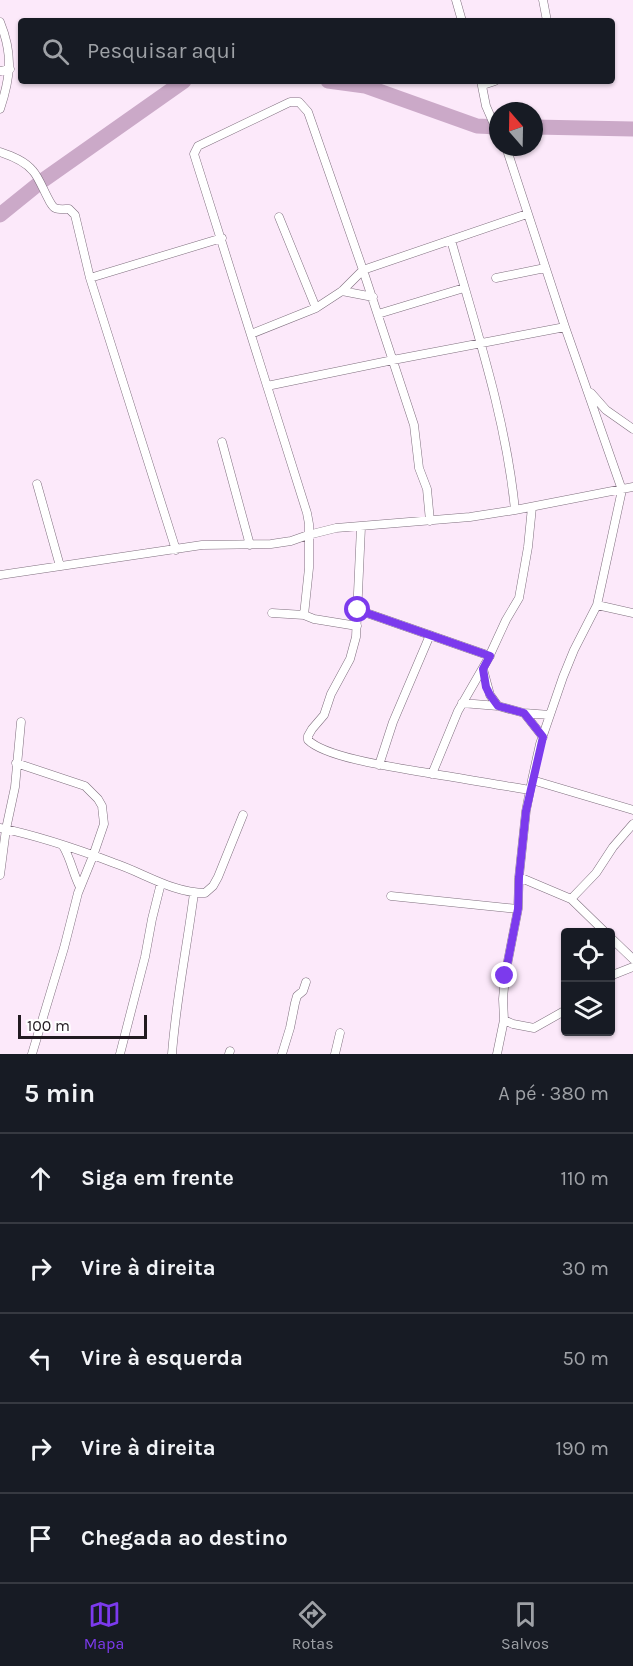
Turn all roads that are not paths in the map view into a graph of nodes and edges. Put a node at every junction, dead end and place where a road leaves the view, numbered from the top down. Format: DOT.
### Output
graph roads {
  1 [pos="456,0"];
  2 [pos="543,0"];
  3 [pos="461,18"];
  4 [pos="546,18"];
  5 [pos="0,22"];
  6 [pos="10,69"];
  7 [pos="0,71"];
  8 [pos="482,84"];
  9 [pos="0,109"];
  10 [pos="489,113"];
  11 [pos="0,152"];
  12 [pos="509,156"];
  13 [pos="527,214"];
  14 [pos="279,217"];
  15 [pos="222,238"];
  16 [pos="451,240"];
  17 [pos="545,268"];
  18 [pos="363,270"];
  19 [pos="90,278"];
  20 [pos="496,279"];
  21 [pos="464,288"];
  22 [pos="342,291"];
  23 [pos="373,297"];
  24 [pos="316,309"];
  25 [pos="378,314"];
  26 [pos="565,327"];
  27 [pos="251,334"];
  28 [pos="480,343"];
  29 [pos="393,360"];
  30 [pos="267,386"];
  31 [pos="587,390"];
  32 [pos="633,429"];
  33 [pos="222,442"];
  34 [pos="38,484"];
  35 [pos="633,487"];
  36 [pos="622,490"];
  37 [pos="532,507"];
  38 [pos="515,510"];
  39 [pos="430,521"];
  40 [pos="361,527"];
  41 [pos="308,535"];
  42 [pos="250,545"];
  43 [pos="176,550"];
  44 [pos="60,566"];
  45 [pos="0,575"];
  46 [pos="597,605"];
  47 [pos="358,610"];
  48 [pos="272,613"];
  49 [pos="633,613"];
  50 [pos="304,615"];
  51 [pos="357,626"];
  52 [pos="430,635"];
  53 [pos="490,656"];
  54 [pos="483,669"];
  55 [pos="462,703"];
  56 [pos="498,706"];
  57 [pos="524,713"];
  58 [pos="550,715"];
  59 [pos="21,722"];
  60 [pos="543,737"];
  61 [pos="16,763"];
  62 [pos="379,765"];
  63 [pos="432,774"];
  64 [pos="532,780"];
  65 [pos="530,790"];
  66 [pos="633,810"];
  67 [pos="243,814"];
  68 [pos="633,824"];
  69 [pos="3,829"];
  70 [pos="63,846"];
  71 [pos="93,856"];
  72 [pos="0,875"];
  73 [pos="519,877"];
  74 [pos="161,883"];
  75 [pos="80,887"];
  76 [pos="194,893"];
  77 [pos="392,896"];
  78 [pos="572,899"];
  79 [pos="518,909"];
  80 [pos="601,928"];
  81 [pos="615,942"];
  82 [pos="633,959"];
  83 [pos="633,967"];
  84 [pos="615,974"];
  85 [pos="306,982"];
  86 [pos="561,1013"];
  87 [pos="504,1020"];
  88 [pos="340,1033"];
  89 [pos="32,1054"];
  90 [pos="120,1054"];
  91 [pos="172,1054"];
  92 [pos="282,1054"];
  93 [pos="335,1054"];
  94 [pos="497,1054"];
  1 -- 3 [label="street"];
  2 -- 4 [label="street"];
  5 -- 6 [label="street"];
  6 -- 7 [label="street"];
  6 -- 9 [label="street"];
  8 -- 10 [label="street"];
  11 -- 19 [label="street"];
  12 -- 13 [label="street"];
  13 -- 16 [label="street"];
  13 -- 17 [label="street"];
  14 -- 24 [label="street"];
  15 -- 18 [label="street"];
  15 -- 19 [label="street"];
  15 -- 27 [label="street"];
  16 -- 18 [label="street"];
  16 -- 21 [label="street"];
  17 -- 20 [label="street"];
  17 -- 26 [label="street"];
  18 -- 22 [label="street"];
  18 -- 23 [label="street"];
  19 -- 43 [label="street"];
  21 -- 25 [label="street"];
  21 -- 28 [label="street"];
  22 -- 23 [label="street"];
  22 -- 24 [label="street"];
  23 -- 25 [label="street"];
  24 -- 27 [label="street"];
  25 -- 29 [label="street"];
  26 -- 28 [label="street"];
  26 -- 31 [label="street"];
  27 -- 30 [label="street"];
  28 -- 29 [label="street"];
  28 -- 38 [label="street"];
  29 -- 30 [label="street"];
  29 -- 39 [label="street"];
  30 -- 41 [label="street"];
  31 -- 32 [label="street"];
  31 -- 36 [label="street"];
  33 -- 42 [label="street"];
  34 -- 44 [label="street"];
  35 -- 36 [label="street"];
  36 -- 37 [label="street"];
  36 -- 46 [label="street"];
  37 -- 38 [label="street"];
  37 -- 53 [label="street"];
  38 -- 39 [label="street"];
  39 -- 40 [label="street"];
  40 -- 41 [label="street"];
  40 -- 47 [label="street"];
  41 -- 42 [label="street"];
  41 -- 50 [label="street"];
  42 -- 43 [label="street"];
  43 -- 44 [label="street"];
  44 -- 45 [label="street"];
  46 -- 49 [label="street"];
  46 -- 58 [label="street"];
  47 -- 51 [label="street"];
  47 -- 52 [label="street"];
  48 -- 50 [label="street"];
  50 -- 51 [label="street"];
  51 -- 62 [label="street"];
  52 -- 53 [label="street"];
  52 -- 62 [label="street"];
  53 -- 54 [label="street"];
  54 -- 55 [label="street"];
  54 -- 56 [label="street"];
  55 -- 56 [label="street"];
  55 -- 63 [label="street"];
  56 -- 57 [label="street"];
  57 -- 58 [label="street"];
  57 -- 60 [label="street"];
  58 -- 60 [label="street"];
  59 -- 61 [label="street"];
  60 -- 64 [label="street"];
  61 -- 69 [label="street"];
  61 -- 71 [label="street"];
  62 -- 63 [label="street"];
  63 -- 65 [label="street"];
  64 -- 65 [label="street"];
  64 -- 66 [label="street"];
  65 -- 73 [label="street"];
  67 -- 76 [label="street"];
  68 -- 78 [label="street"];
  69 -- 70 [label="street"];
  69 -- 72 [label="street"];
  70 -- 71 [label="street"];
  70 -- 75 [label="street"];
  71 -- 74 [label="street"];
  71 -- 75 [label="street"];
  73 -- 78 [label="street"];
  73 -- 79 [label="street"];
  74 -- 76 [label="street"];
  74 -- 90 [label="street"];
  75 -- 89 [label="street"];
  76 -- 91 [label="street"];
  77 -- 79 [label="street"];
  78 -- 80 [label="street"];
  79 -- 87 [label="street"];
  81 -- 82 [label="street"];
  83 -- 84 [label="street"];
  85 -- 92 [label="street"];
  86 -- 87 [label="street"];
  87 -- 94 [label="street"];
  88 -- 93 [label="street"];
}
